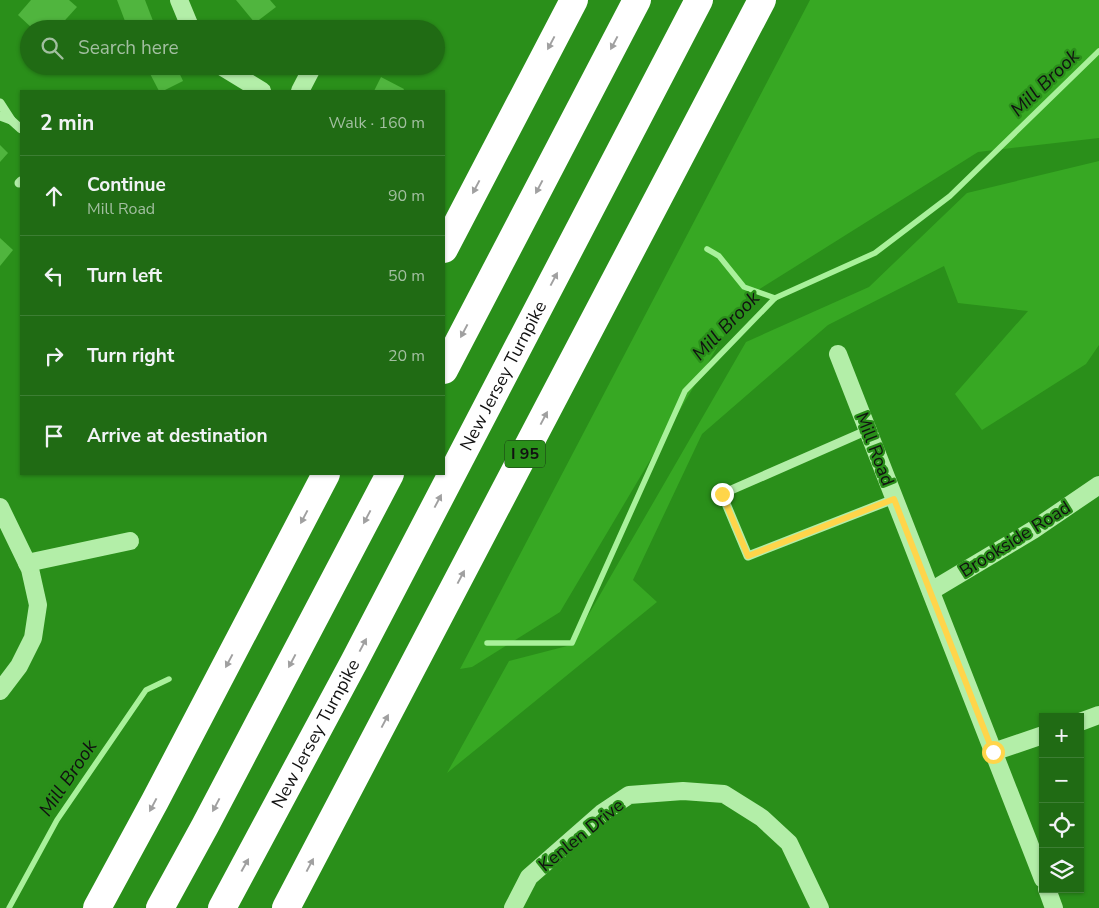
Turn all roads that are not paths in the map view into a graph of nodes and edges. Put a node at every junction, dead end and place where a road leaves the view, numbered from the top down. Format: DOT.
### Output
graph roads {
  1 [pos="179,0"];
  2 [pos="574,0"];
  3 [pos="637,0"];
  4 [pos="699,0"];
  5 [pos="761,0"];
  6 [pos="187,20"];
  7 [pos="236,75"];
  8 [pos="308,75"];
  9 [pos="260,90"];
  10 [pos="301,90"];
  11 [pos="0,103"];
  12 [pos="0,116"];
  13 [pos="11,120"];
  14 [pos="20,128"];
  15 [pos="445,247"];
  16 [pos="838,354"];
  17 [pos="445,368"];
  18 [pos="868,430"];
  19 [pos="325,475"];
  20 [pos="389,475"];
  21 [pos="1099,485"];
  22 [pos="894,499"];
  23 [pos="0,507"];
  24 [pos="130,541"];
  25 [pos="27,563"];
  26 [pos="931,591"];
  27 [pos="0,691"];
  28 [pos="1099,715"];
  29 [pos="1084,721"];
  30 [pos="1039,736"];
  31 [pos="993,752"];
  32 [pos="1039,869"];
  33 [pos="1048,893"];
  34 [pos="97,908"];
  35 [pos="160,908"];
  36 [pos="222,908"];
  37 [pos="286,908"];
  38 [pos="513,908"];
  39 [pos="820,908"];
  40 [pos="1054,908"];
  1 -- 6 [label="street"];
  2 -- 15 [label="highway, one-way"];
  3 -- 17 [label="highway, one-way"];
  36 -- 4 [label="highway, New Jersey Turnpike, one-way"];
  37 -- 5 [label="highway, I 95, one-way"];
  7 -- 9 [label="street"];
  8 -- 10 [label="street"];
  11 -- 13 [label="lane"];
  12 -- 13 [label="lane"];
  13 -- 14 [label="lane"];
  16 -- 18 [label="street, Mill Road"];
  18 -- 22 [label="street, Mill Road"];
  18 -- 22 [label="lane"];
  19 -- 34 [label="highway, one-way"];
  20 -- 35 [label="highway, one-way"];
  21 -- 26 [label="street, Brookside Road"];
  22 -- 26 [label="street, Mill Road"];
  23 -- 25 [label="street"];
  24 -- 25 [label="street"];
  25 -- 27 [label="street"];
  26 -- 31 [label="street, Mill Road"];
  28 -- 29 [label="street"];
  30 -- 31 [label="street"];
  31 -- 32 [label="street, Mill Road"];
  33 -- 40 [label="street"];
  38 -- 39 [label="street, Kenlen Drive"];
}
